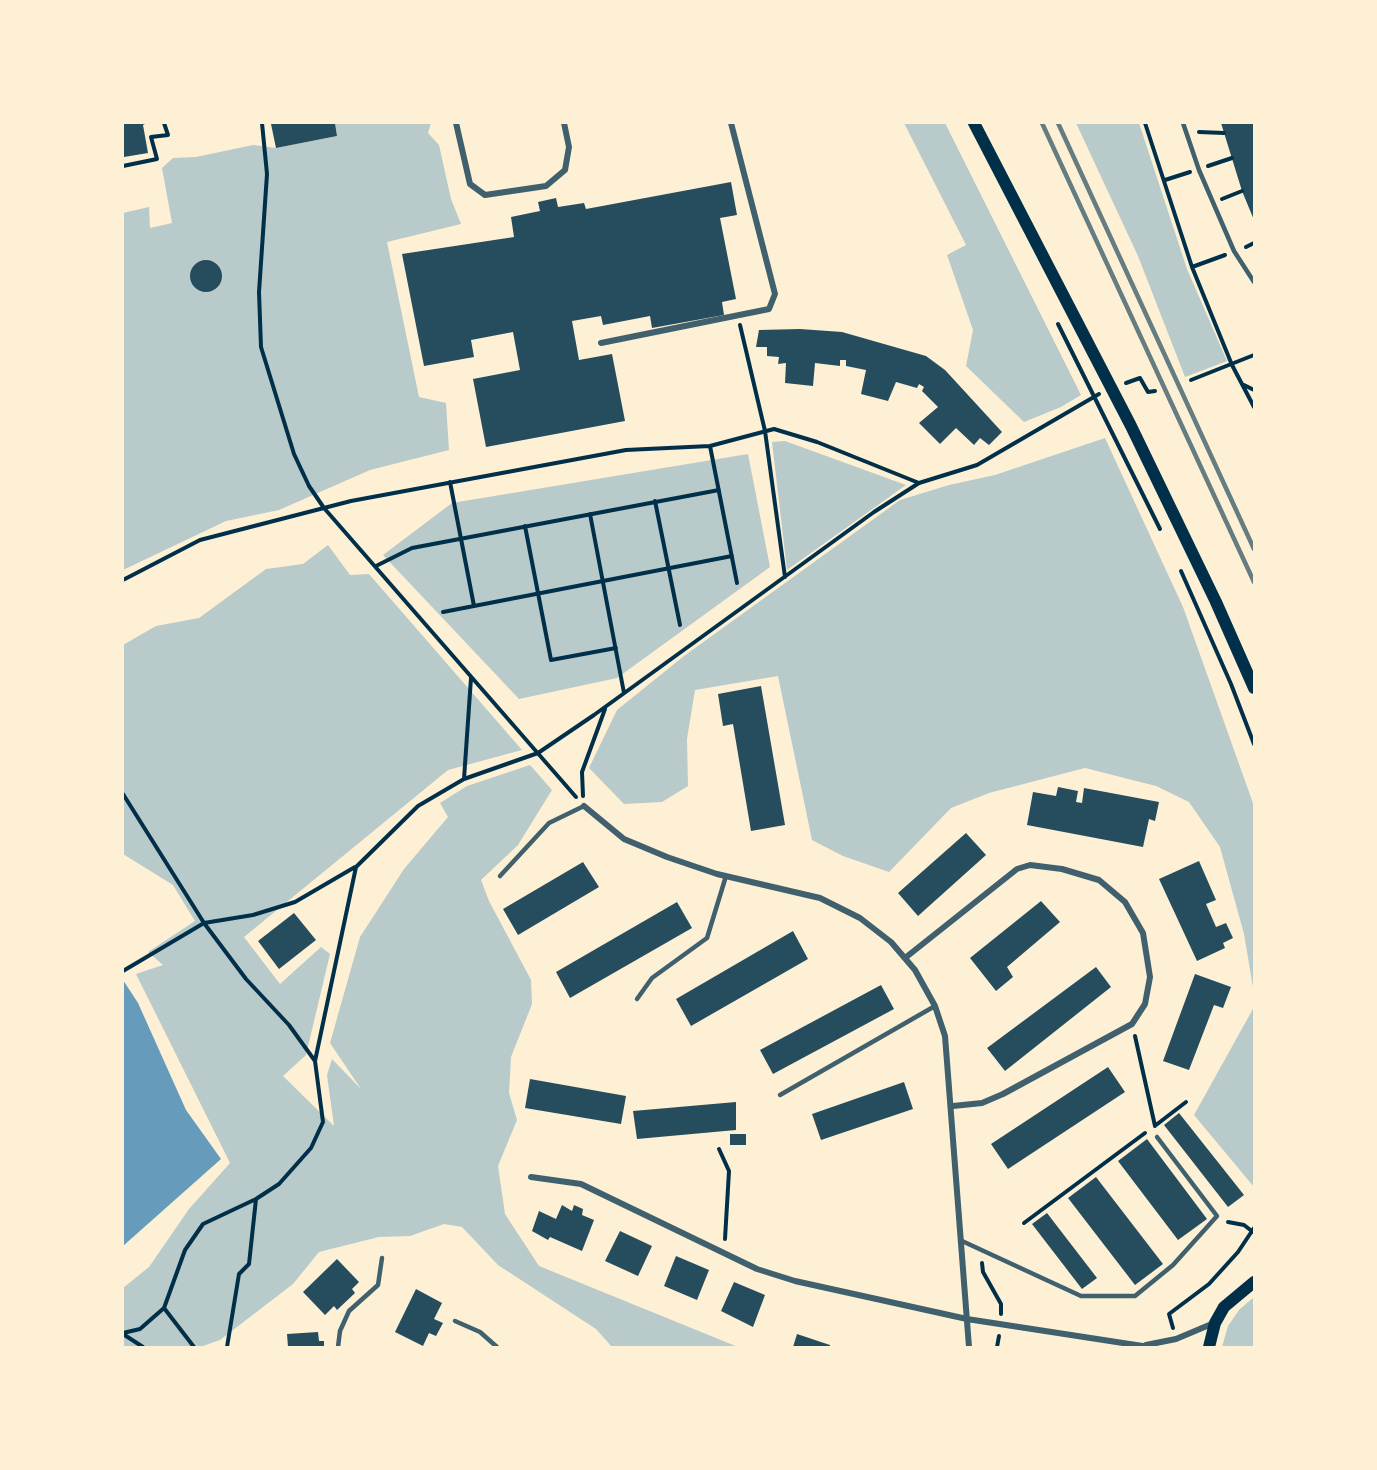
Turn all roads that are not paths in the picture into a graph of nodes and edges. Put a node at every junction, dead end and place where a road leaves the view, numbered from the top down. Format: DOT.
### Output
graph roads {
  1 [pos="456,123"];
  2 [pos="564,123"];
  3 [pos="730,123"];
  4 [pos="974,123"];
  5 [pos="1183,123"];
  6 [pos="1254,282"];
  7 [pos="601,343"];
  8 [pos="1254,688"];
  9 [pos="584,806"];
  10 [pos="500,876"];
  11 [pos="726,876"];
  12 [pos="905,958"];
  13 [pos="637,999"];
  14 [pos="935,1006"];
  15 [pos="780,1095"];
  16 [pos="952,1106"];
  17 [pos="1157,1137"];
  18 [pos="531,1177"];
  19 [pos="962,1241"];
  20 [pos="382,1258"];
  21 [pos="1254,1282"];
  22 [pos="967,1319"];
  23 [pos="455,1321"];
  24 [pos="1215,1323"];
  25 [pos="1147,1346"];
  26 [pos="338,1347"];
  27 [pos="497,1347"];
  28 [pos="969,1347"];
  29 [pos="1209,1347"];
  1 -- 2 [label="street"];
  3 -- 7 [label="street"];
  4 -- 8 [label="main road"];
  5 -- 6 [label="lane"];
  9 -- 10 [label="lane"];
  9 -- 11 [label="street"];
  11 -- 12 [label="street"];
  11 -- 13 [label="lane"];
  12 -- 14 [label="street"];
  12 -- 16 [label="street"];
  14 -- 15 [label="lane"];
  14 -- 16 [label="street"];
  16 -- 19 [label="street"];
  17 -- 19 [label="lane"];
  18 -- 22 [label="street"];
  19 -- 22 [label="street"];
  20 -- 26 [label="lane"];
  21 -- 24 [label="main road"];
  22 -- 25 [label="street"];
  22 -- 28 [label="street"];
  23 -- 27 [label="lane"];
  24 -- 25 [label="street"];
  24 -- 29 [label="main road"];
}
